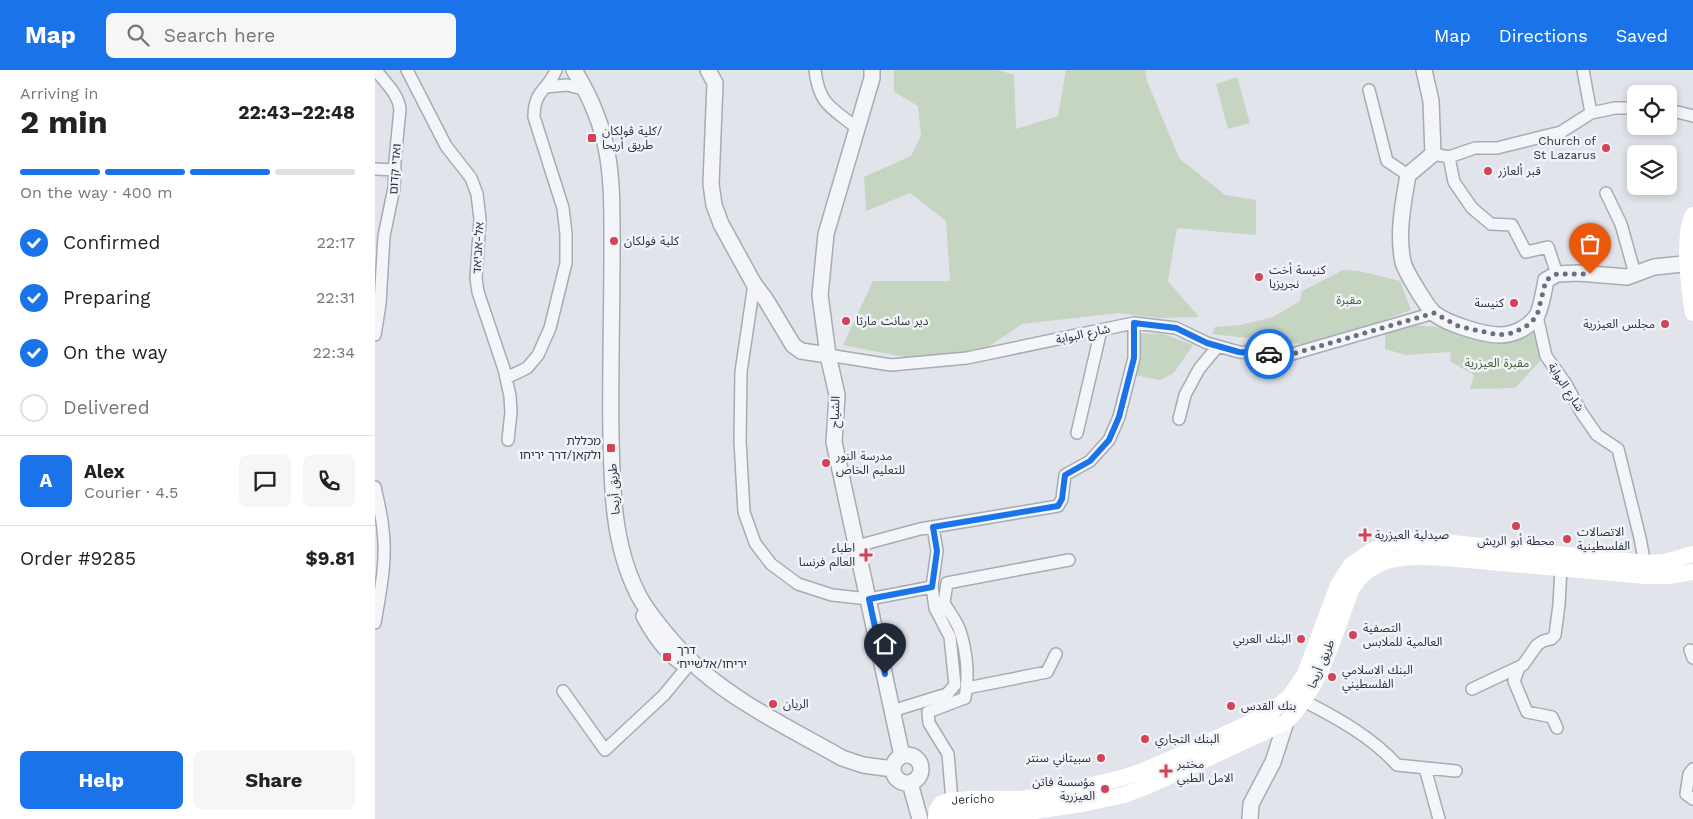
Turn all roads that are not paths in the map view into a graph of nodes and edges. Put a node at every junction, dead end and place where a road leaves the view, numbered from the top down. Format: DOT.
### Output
graph roads {
  1 [pos="376,70"];
  2 [pos="407,70"];
  3 [pos="556,70"];
  4 [pos="574,70"];
  5 [pos="708,70"];
  6 [pos="815,70"];
  7 [pos="872,70"];
  8 [pos="1424,70"];
  9 [pos="1583,70"];
  10 [pos="545,87"];
  11 [pos="587,90"];
  12 [pos="1369,90"];
  13 [pos="1627,108"];
  14 [pos="1677,112"];
  15 [pos="1591,113"];
  16 [pos="1693,116"];
  17 [pos="857,129"];
  18 [pos="1433,154"];
  19 [pos="1449,157"];
  20 [pos="375,169"];
  21 [pos="395,170"];
  22 [pos="1408,175"];
  23 [pos="1606,193"];
  24 [pos="1693,215"];
  25 [pos="1691,263"];
  26 [pos="1557,274"];
  27 [pos="1635,274"];
  28 [pos="754,284"];
  29 [pos="1434,313"];
  30 [pos="1693,313"];
  31 [pos="1537,316"];
  32 [pos="1134,323"];
  33 [pos="1101,330"];
  34 [pos="375,335"];
  35 [pos="1218,346"];
  36 [pos="828,355"];
  37 [pos="506,378"];
  38 [pos="1179,419"];
  39 [pos="1077,433"];
  40 [pos="508,440"];
  41 [pos="375,488"];
  42 [pos="933,527"];
  43 [pos="857,546"];
  44 [pos="1693,554"];
  45 [pos="1069,560"];
  46 [pos="1561,568"];
  47 [pos="1646,570"];
  48 [pos="1693,572"];
  49 [pos="932,587"];
  50 [pos="636,591"];
  51 [pos="869,599"];
  52 [pos="375,623"];
  53 [pos="1056,654"];
  54 [pos="687,667"];
  55 [pos="1519,668"];
  56 [pos="722,687"];
  57 [pos="967,688"];
  58 [pos="1472,689"];
  59 [pos="563,691"];
  60 [pos="1304,701"];
  61 [pos="892,711"];
  62 [pos="1286,722"];
  63 [pos="1258,728"];
  64 [pos="1557,728"];
  65 [pos="902,756"];
  66 [pos="1425,768"];
  67 [pos="893,769"];
  68 [pos="1693,769"];
  69 [pos="1456,771"];
  70 [pos="910,783"];
  71 [pos="1693,799"];
  72 [pos="952,801"];
  73 [pos="1021,806"];
  74 [pos="920,819"];
  75 [pos="937,819"];
  76 [pos="1250,819"];
  77 [pos="1439,819"];
  1 -- 21 [label="street, ואדי קדום"];
  2 -- 37 [label="street, אל-אביאד"];
  3 -- 10 [label="street"];
  4 -- 11 [label="street, طريق أريحا"];
  5 -- 28 [label="street"];
  6 -- 17 [label="street"];
  7 -- 17 [label="street, الشياح"];
  8 -- 18 [label="street"];
  9 -- 15 [label="street"];
  10 -- 11 [label="street"];
  10 -- 37 [label="street"];
  11 -- 50 [label="street, طريق أريحا"];
  12 -- 22 [label="street"];
  13 -- 15 [label="street"];
  14 -- 16 [label="street"];
  15 -- 19 [label="street"];
  17 -- 36 [label="street, الشياح"];
  18 -- 19 [label="street"];
  18 -- 22 [label="street"];
  19 -- 26 [label="street"];
  20 -- 21 [label="street"];
  21 -- 34 [label="street, ואדי קדום"];
  22 -- 29 [label="street"];
  23 -- 27 [label="street"];
  24 -- 25 [label="main road"];
  25 -- 27 [label="street"];
  25 -- 30 [label="main road"];
  26 -- 27 [label="street"];
  26 -- 31 [label="street"];
  28 -- 36 [label="street"];
  28 -- 51 [label="street"];
  29 -- 31 [label="street"];
  29 -- 35 [label="street, شارع البوابة"];
  31 -- 47 [label="street, شارع البوابة"];
  32 -- 33 [label="street, شارع البوابة"];
  32 -- 35 [label="street, شارع البوابة"];
  32 -- 42 [label="street"];
  33 -- 36 [label="street, شارع البوابة"];
  33 -- 39 [label="street"];
  35 -- 38 [label="street"];
  36 -- 43 [label="street, الشياح"];
  37 -- 40 [label="street, אל-אביאד"];
  41 -- 52 [label="street"];
  42 -- 43 [label="street"];
  42 -- 49 [label="street"];
  43 -- 51 [label="street, الشياح"];
  44 -- 47 [label="main road, طريق أريحا"];
  45 -- 57 [label="street"];
  46 -- 47 [label="main road, طريق أريحا"];
  46 -- 55 [label="street"];
  46 -- 60 [label="main road, طريق أريحا"];
  47 -- 48 [label="main road, طريق أريحا"];
  47 -- 63 [label="main road, طريق أريحا"];
  49 -- 51 [label="street"];
  49 -- 61 [label="street"];
  50 -- 54 [label="street"];
  50 -- 56 [label="street, طريق أريحا"];
  51 -- 61 [label="street, الشياح"];
  53 -- 57 [label="street"];
  54 -- 56 [label="street"];
  54 -- 59 [label="street"];
  55 -- 58 [label="street"];
  55 -- 64 [label="street"];
  56 -- 67 [label="street, طريق أريحا"];
  57 -- 72 [label="street"];
  60 -- 62 [label="main road, طريق أريحا"];
  60 -- 66 [label="street"];
  61 -- 65 [label="street, الشياح"];
  62 -- 63 [label="main road, طريق أريحا"];
  62 -- 76 [label="street"];
  63 -- 73 [label="main road, طريق أريحا"];
  65 -- 67 [label="street"];
  65 -- 70 [label="street"];
  66 -- 69 [label="street"];
  66 -- 77 [label="street"];
  67 -- 70 [label="street"];
  68 -- 71 [label="street"];
  70 -- 74 [label="street"];
  72 -- 73 [label="main road, Jericho"];
  72 -- 75 [label="main road, Jericho"];
  73 -- 75 [label="main road, طريق أريحا"];
}
